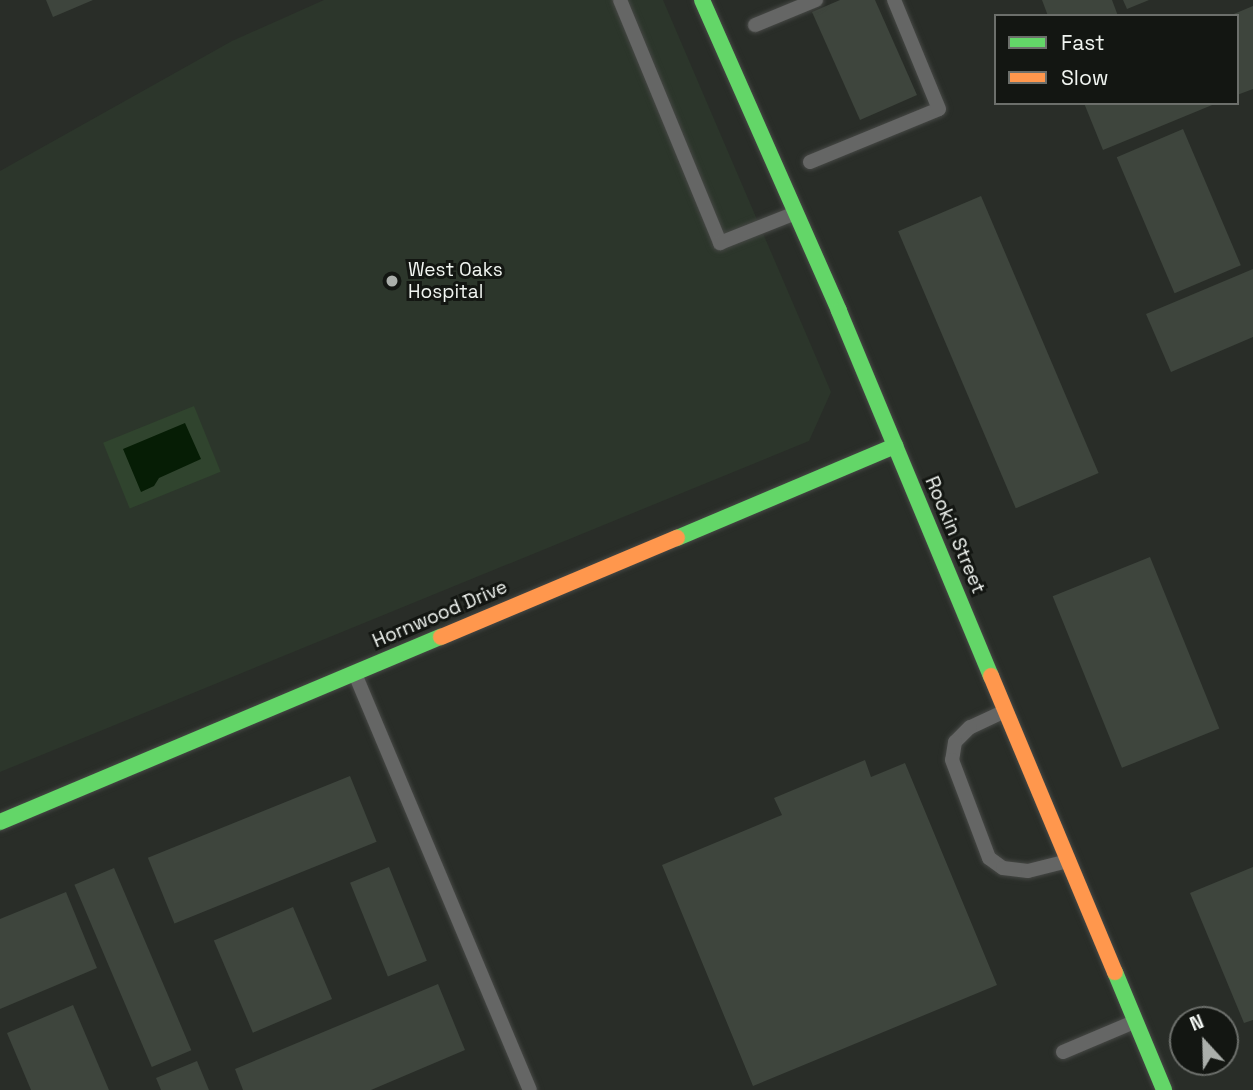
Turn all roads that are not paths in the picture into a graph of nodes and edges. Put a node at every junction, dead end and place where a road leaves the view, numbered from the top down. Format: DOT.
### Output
graph roads {
  1 [pos="620,0"];
  2 [pos="702,0"];
  3 [pos="816,0"];
  4 [pos="894,0"];
  5 [pos="755,25"];
  6 [pos="810,162"];
  7 [pos="797,213"];
  8 [pos="895,446"];
  9 [pos="354,673"];
  10 [pos="1006,710"];
  11 [pos="0,822"];
  12 [pos="1068,860"];
  13 [pos="1135,1021"];
  14 [pos="1063,1052"];
  15 [pos="530,1090"];
  16 [pos="1164,1090"];
  1 -- 7 [label="lane"];
  2 -- 7 [label="street, Rookin Street"];
  3 -- 5 [label="lane"];
  4 -- 6 [label="lane"];
  7 -- 8 [label="street, Rookin Street"];
  8 -- 9 [label="street, Hornwood Drive"];
  8 -- 10 [label="street, Rookin Street"];
  9 -- 11 [label="street, Hornwood Drive"];
  9 -- 15 [label="lane"];
  10 -- 12 [label="street, Rookin Street"];
  10 -- 12 [label="lane"];
  12 -- 13 [label="street, Rookin Street"];
  13 -- 14 [label="lane"];
  13 -- 16 [label="street, Rookin Street"];
}
